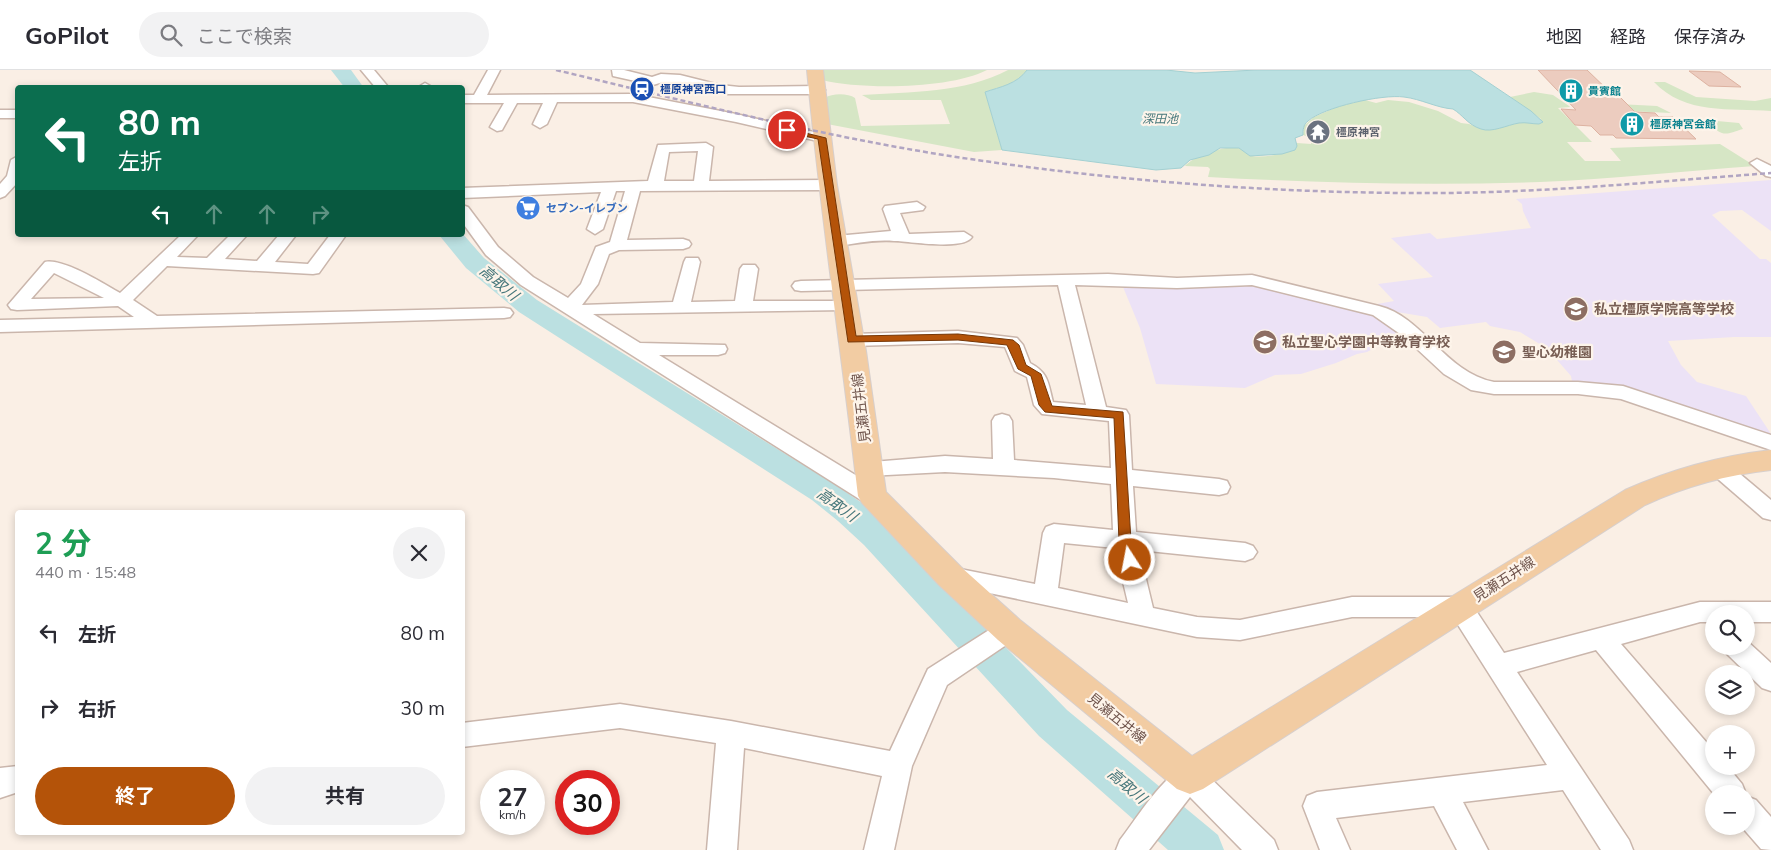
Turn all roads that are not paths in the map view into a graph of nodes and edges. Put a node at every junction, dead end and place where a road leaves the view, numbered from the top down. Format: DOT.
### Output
graph roads {
  1 [pos="367,70"];
  2 [pos="494,70"];
  3 [pos="618,70"];
  4 [pos="682,74"];
  5 [pos="816,80"];
  6 [pos="380,85"];
  7 [pos="513,98"];
  8 [pos="552,98"];
  9 [pos="465,99"];
  10 [pos="478,99"];
  11 [pos="0,114"];
  12 [pos="15,114"];
  13 [pos="540,124"];
  14 [pos="497,127"];
  15 [pos="822,138"];
  16 [pos="1771,162"];
  17 [pos="1771,173"];
  18 [pos="15,179"];
  19 [pos="828,185"];
  20 [pos="610,186"];
  21 [pos="634,186"];
  22 [pos="655,186"];
  23 [pos="701,186"];
  24 [pos="0,193"];
  25 [pos="465,193"];
  26 [pos="917,206"];
  27 [pos="465,214"];
  28 [pos="595,229"];
  29 [pos="901,235"];
  30 [pos="188,237"];
  31 [pos="237,237"];
  32 [pos="286,237"];
  33 [pos="337,237"];
  34 [pos="964,237"];
  35 [pos="836,240"];
  36 [pos="683,244"];
  37 [pos="617,245"];
  38 [pos="164,261"];
  39 [pos="692,262"];
  40 [pos="212,263"];
  41 [pos="263,265"];
  42 [pos="749,269"];
  43 [pos="1065,280"];
  44 [pos="801,286"];
  45 [pos="844,294"];
  46 [pos="123,300"];
  47 [pos="743,307"];
  48 [pos="681,308"];
  49 [pos="569,309"];
  50 [pos="504,313"];
  51 [pos="153,322"];
  52 [pos="0,326"];
  53 [pos="852,340"];
  54 [pos="636,349"];
  55 [pos="718,349"];
  56 [pos="1098,414"];
  57 [pos="1002,421"];
  58 [pos="1771,444"];
  59 [pos="1771,460"];
  60 [pos="1004,467"];
  61 [pos="868,468"];
  62 [pos="1719,468"];
  63 [pos="1122,477"];
  64 [pos="1219,487"];
  65 [pos="872,496"];
  66 [pos="1771,512"];
  67 [pos="1125,541"];
  68 [pos="1245,552"];
  69 [pos="950,576"];
  70 [pos="1045,596"];
  71 [pos="1460,607"];
  72 [pos="1771,612"];
  73 [pos="1755,614"];
  74 [pos="1143,616"];
  75 [pos="1705,619"];
  76 [pos="1005,632"];
  77 [pos="1601,638"];
  78 [pos="1745,655"];
  79 [pos="1498,666"];
  80 [pos="1771,680"];
  81 [pos="731,734"];
  82 [pos="465,735"];
  83 [pos="898,766"];
  84 [pos="1569,776"];
  85 [pos="15,779"];
  86 [pos="1183,784"];
  87 [pos="0,785"];
  88 [pos="1724,785"];
  89 [pos="1442,791"];
  90 [pos="1755,821"];
  91 [pos="1771,840"];
  92 [pos="722,850"];
  93 [pos="879,850"];
  94 [pos="1131,850"];
  95 [pos="1263,850"];
  96 [pos="1335,850"];
  97 [pos="1473,850"];
  98 [pos="1618,850"];
  1 -- 6 [label="street"];
  2 -- 10 [label="street"];
  3 -- 4 [label="street"];
  4 -- 5 [label="street"];
  5 -- 15 [label="main road, 見瀬五井線"];
  7 -- 8 [label="street"];
  7 -- 10 [label="street"];
  7 -- 14 [label="street"];
  8 -- 13 [label="street"];
  8 -- 15 [label="street"];
  9 -- 10 [label="street"];
  11 -- 12 [label="street"];
  15 -- 19 [label="main road, 見瀬五井線"];
  16 -- 17 [label="street"];
  18 -- 24 [label="street"];
  19 -- 23 [label="street"];
  19 -- 35 [label="main road, 見瀬五井線"];
  20 -- 21 [label="street"];
  20 -- 25 [label="street"];
  20 -- 28 [label="street"];
  21 -- 22 [label="street"];
  21 -- 37 [label="street"];
  22 -- 23 [label="street"];
  22 -- 23 [label="street"];
  26 -- 29 [label="street"];
  27 -- 49 [label="street"];
  29 -- 34 [label="street"];
  29 -- 35 [label="street"];
  30 -- 38 [label="street"];
  31 -- 40 [label="street"];
  32 -- 41 [label="street"];
  33 -- 41 [label="street"];
  35 -- 45 [label="main road, 見瀬五井線"];
  36 -- 37 [label="street"];
  37 -- 49 [label="street"];
  38 -- 40 [label="street"];
  38 -- 46 [label="street"];
  39 -- 48 [label="street"];
  40 -- 41 [label="street"];
  42 -- 47 [label="street"];
  43 -- 45 [label="street"];
  43 -- 56 [label="street"];
  43 -- 58 [label="street"];
  44 -- 45 [label="street"];
  45 -- 47 [label="street"];
  45 -- 53 [label="main road, 見瀬五井線"];
  46 -- 46 [label="street"];
  46 -- 51 [label="street"];
  47 -- 48 [label="street"];
  48 -- 49 [label="street"];
  49 -- 54 [label="street"];
  50 -- 51 [label="street"];
  51 -- 52 [label="street"];
  53 -- 56 [label="street"];
  53 -- 61 [label="main road, 見瀬五井線"];
  54 -- 55 [label="street"];
  54 -- 65 [label="street"];
  56 -- 63 [label="street"];
  57 -- 60 [label="street"];
  59 -- 62 [label="main road, 見瀬五井線"];
  60 -- 61 [label="street"];
  60 -- 63 [label="street"];
  61 -- 65 [label="main road, 見瀬五井線"];
  62 -- 66 [label="street"];
  62 -- 71 [label="main road, 見瀬五井線"];
  63 -- 64 [label="street"];
  63 -- 67 [label="street"];
  65 -- 69 [label="main road, 見瀬五井線"];
  67 -- 68 [label="street"];
  67 -- 70 [label="street"];
  67 -- 74 [label="street"];
  69 -- 70 [label="street"];
  69 -- 76 [label="main road, 見瀬五井線"];
  70 -- 74 [label="street"];
  71 -- 74 [label="street"];
  71 -- 79 [label="street"];
  71 -- 86 [label="main road, 見瀬五井線"];
  72 -- 73 [label="street"];
  75 -- 77 [label="street"];
  76 -- 83 [label="street"];
  76 -- 86 [label="main road, 見瀬五井線"];
  77 -- 79 [label="street"];
  77 -- 88 [label="street"];
  78 -- 80 [label="street"];
  79 -- 84 [label="street"];
  81 -- 82 [label="street"];
  81 -- 83 [label="street"];
  81 -- 92 [label="street"];
  83 -- 93 [label="street"];
  84 -- 89 [label="street"];
  84 -- 98 [label="street"];
  85 -- 87 [label="street"];
  86 -- 94 [label="street"];
  86 -- 95 [label="street"];
  89 -- 96 [label="street"];
  89 -- 97 [label="street"];
  90 -- 91 [label="street"];
}
